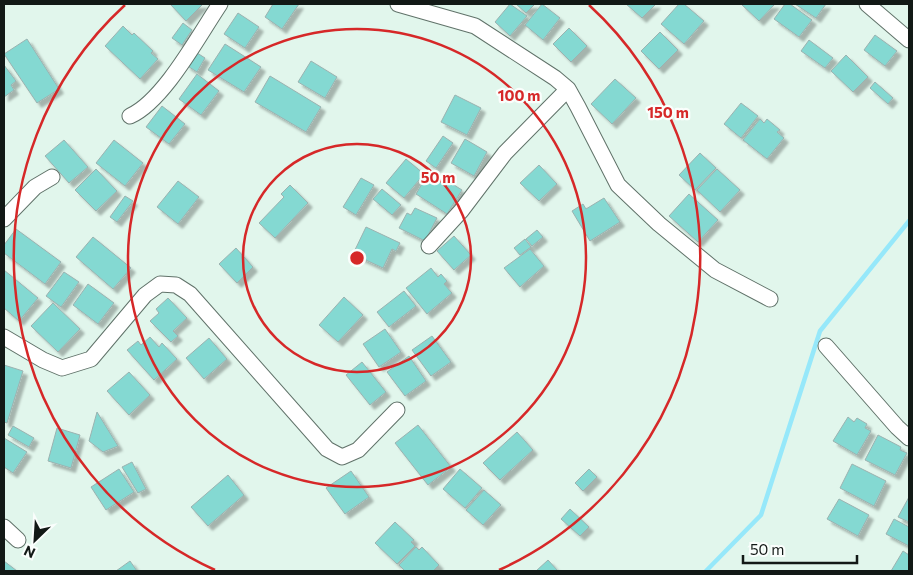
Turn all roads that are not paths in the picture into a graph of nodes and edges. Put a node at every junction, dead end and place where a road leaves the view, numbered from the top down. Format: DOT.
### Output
graph roads {
  1 [pos="220,4"];
  2 [pos="398,4"];
  3 [pos="867,4"];
  4 [pos="909,40"];
  5 [pos="568,89"];
  6 [pos="130,116"];
  7 [pos="52,177"];
  8 [pos="4,219"];
  9 [pos="429,246"];
  10 [pos="770,299"];
  11 [pos="4,337"];
  12 [pos="826,346"];
  13 [pos="397,410"];
  14 [pos="909,438"];
  15 [pos="4,527"];
  16 [pos="18,540"];
  1 -- 6 [label="street"];
  2 -- 5 [label="street"];
  3 -- 4 [label="street"];
  5 -- 9 [label="street"];
  5 -- 10 [label="street"];
  7 -- 8 [label="street"];
  11 -- 13 [label="street"];
  12 -- 14 [label="street"];
  15 -- 16 [label="street"];
}
